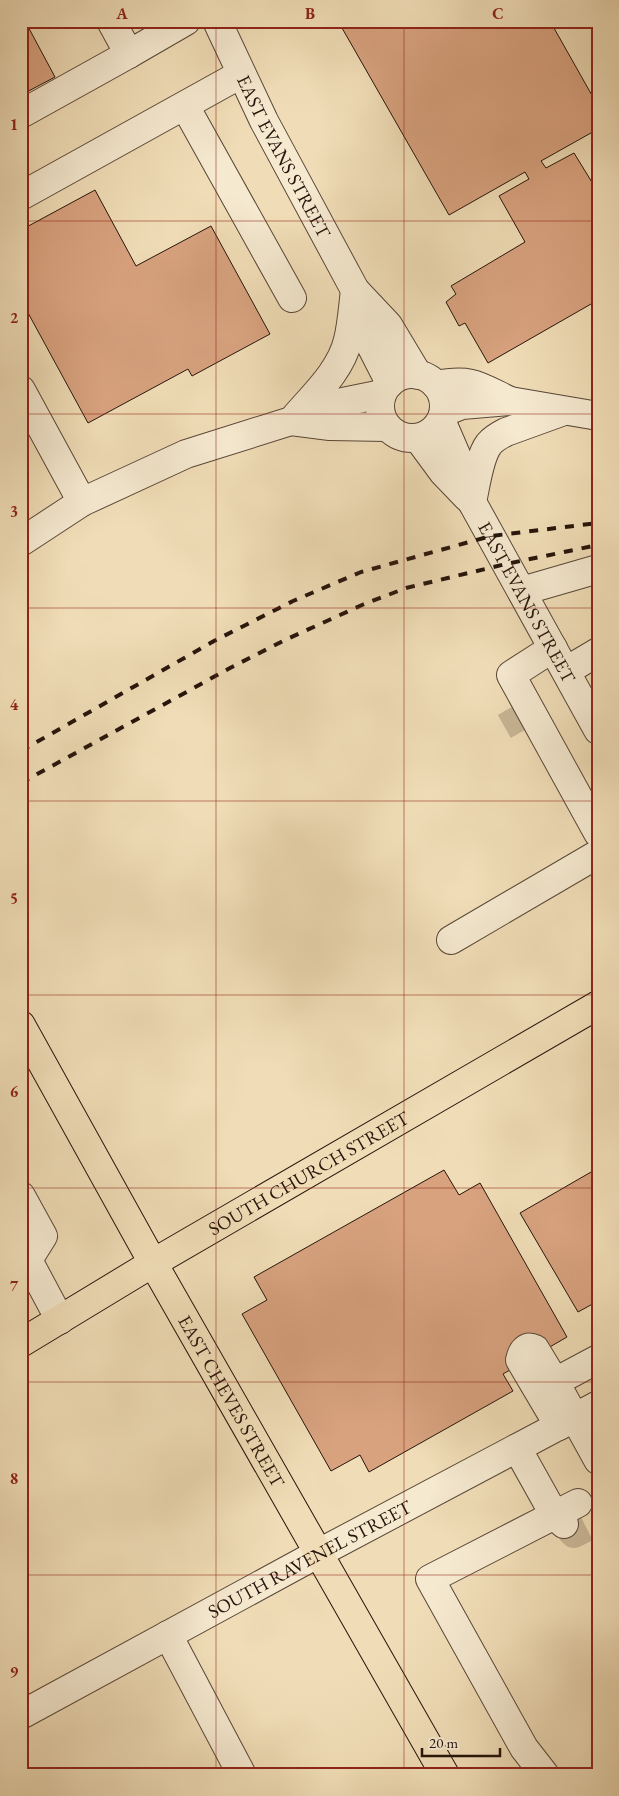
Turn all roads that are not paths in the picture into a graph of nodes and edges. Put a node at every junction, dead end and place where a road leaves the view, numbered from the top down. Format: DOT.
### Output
graph roads {
  1 [pos="111,21"];
  2 [pos="186,21"];
  3 [pos="217,21"];
  4 [pos="129,54"];
  5 [pos="241,74"];
  6 [pos="186,106"];
  7 [pos="21,114"];
  8 [pos="21,196"];
  9 [pos="355,290"];
  10 [pos="292,298"];
  11 [pos="427,380"];
  12 [pos="386,388"];
  13 [pos="21,390"];
  14 [pos="510,401"];
  15 [pos="566,411"];
  16 [pos="442,416"];
  17 [pos="598,416"];
  18 [pos="291,421"];
  19 [pos="387,427"];
  20 [pos="418,438"];
  21 [pos="82,502"];
  22 [pos="472,502"];
  23 [pos="21,542"];
  24 [pos="598,569"];
  25 [pos="522,591"];
  26 [pos="598,652"];
  27 [pos="560,659"];
  28 [pos="598,730"];
  29 [pos="598,833"];
  30 [pos="598,854"];
  31 [pos="451,940"];
  32 [pos="598,1005"];
  33 [pos="21,1025"];
  34 [pos="21,1196"];
  35 [pos="25,1259"];
  36 [pos="153,1263"];
  37 [pos="60,1320"];
  38 [pos="21,1343"];
  39 [pos="598,1359"];
  40 [pos="556,1382"];
  41 [pos="577,1416"];
  42 [pos="517,1448"];
  43 [pos="598,1460"];
  44 [pos="578,1506"];
  45 [pos="319,1553"];
  46 [pos="168,1636"];
  47 [pos="21,1715"];
  48 [pos="242,1775"];
  49 [pos="445,1775"];
  50 [pos="545,1775"];
  1 -- 4 [label="street"];
  2 -- 4 [label="street"];
  3 -- 5 [label="street, EAST EVANS STREET"];
  4 -- 7 [label="street"];
  5 -- 6 [label="street"];
  5 -- 9 [label="street, EAST EVANS STREET"];
  6 -- 8 [label="street"];
  6 -- 10 [label="street"];
  9 -- 11 [label="street, EAST EVANS STREET"];
  9 -- 12 [label="street, EAST EVANS STREET"];
  9 -- 18 [label="street"];
  11 -- 12 [label="street"];
  11 -- 14 [label="street"];
  11 -- 16 [label="street"];
  12 -- 18 [label="street"];
  12 -- 19 [label="street"];
  13 -- 21 [label="street"];
  14 -- 15 [label="street"];
  14 -- 16 [label="street"];
  15 -- 17 [label="street"];
  15 -- 22 [label="street"];
  16 -- 20 [label="street"];
  16 -- 22 [label="street, EAST EVANS STREET"];
  18 -- 19 [label="street"];
  18 -- 21 [label="street"];
  19 -- 20 [label="street"];
  20 -- 22 [label="street, EAST EVANS STREET"];
  21 -- 23 [label="street"];
  22 -- 25 [label="street, EAST EVANS STREET"];
  24 -- 25 [label="street"];
  25 -- 27 [label="street, EAST EVANS STREET"];
  26 -- 27 [label="street"];
  27 -- 28 [label="street, EAST EVANS STREET"];
  27 -- 29 [label="street"];
  30 -- 31 [label="street"];
  32 -- 36 [label="main road, SOUTH CHURCH STREET"];
  33 -- 36 [label="main road, EAST CHEVES STREET"];
  34 -- 35 [label="street"];
  35 -- 37 [label="street"];
  36 -- 37 [label="main road, SOUTH CHURCH STREET"];
  36 -- 45 [label="main road, EAST CHEVES STREET"];
  37 -- 38 [label="main road, SOUTH CHURCH STREET"];
  39 -- 40 [label="street"];
  40 -- 41 [label="street"];
  40 -- 41 [label="street"];
  41 -- 42 [label="street, SOUTH RAVENEL STREET"];
  41 -- 43 [label="street"];
  42 -- 44 [label="street"];
  42 -- 45 [label="street, SOUTH RAVENEL STREET"];
  44 -- 50 [label="street"];
  45 -- 46 [label="street, SOUTH RAVENEL STREET"];
  45 -- 49 [label="main road, EAST CHEVES STREET"];
  46 -- 47 [label="street, SOUTH RAVENEL STREET"];
  46 -- 48 [label="street"];
}
